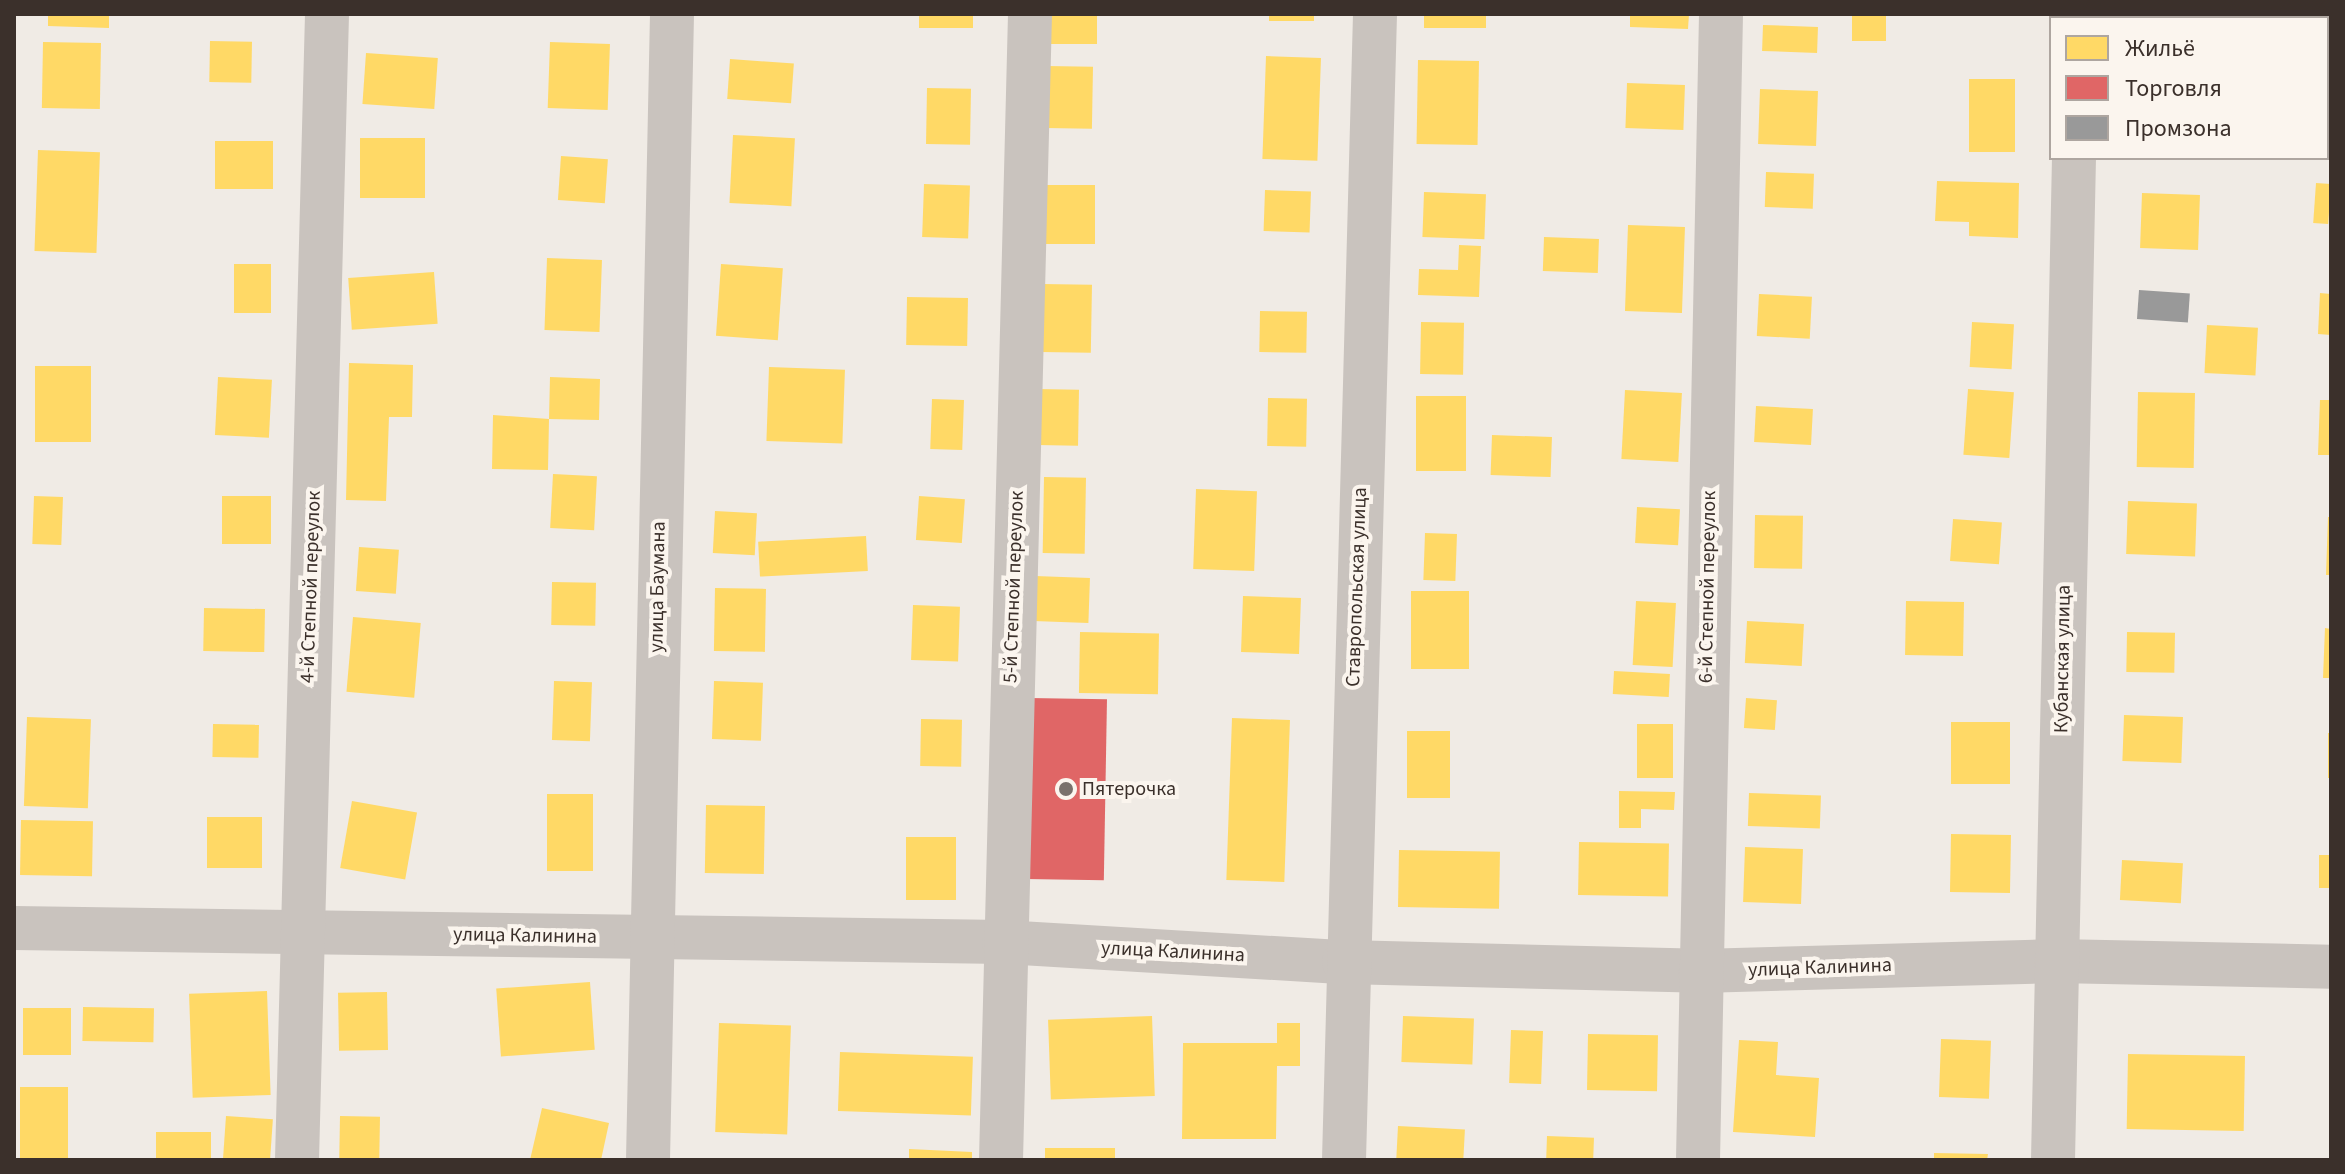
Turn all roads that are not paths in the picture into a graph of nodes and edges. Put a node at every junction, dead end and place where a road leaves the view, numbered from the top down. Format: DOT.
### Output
graph roads {
  1 [pos="327,14"];
  2 [pos="672,14"];
  3 [pos="1030,14"];
  4 [pos="1375,14"];
  5 [pos="1721,14"];
  6 [pos="2074,160"];
  7 [pos="14,928"];
  8 [pos="302,932"];
  9 [pos="650,937"];
  10 [pos="1004,942"];
  11 [pos="2056,961"];
  12 [pos="1344,962"];
  13 [pos="2331,967"];
  14 [pos="1700,971"];
  15 [pos="297,1160"];
  16 [pos="648,1160"];
  17 [pos="1001,1160"];
  18 [pos="1344,1160"];
  19 [pos="1698,1160"];
  20 [pos="2053,1160"];
  1 -- 8 [label="street, 4-й Степной переулок"];
  2 -- 9 [label="street, улица Баумана"];
  3 -- 10 [label="street, 5-й Степной переулок"];
  4 -- 12 [label="street, Ставропольская улица"];
  5 -- 14 [label="street, 6-й Степной переулок"];
  6 -- 11 [label="street, Кубанская улица"];
  7 -- 8 [label="street, улица Калинина"];
  8 -- 9 [label="street, улица Калинина"];
  8 -- 15 [label="street, 4-й Степной переулок"];
  9 -- 10 [label="street, улица Калинина"];
  9 -- 16 [label="street, улица Баумана"];
  10 -- 12 [label="street, улица Калинина"];
  10 -- 17 [label="street, 5-й Степной переулок"];
  11 -- 13 [label="street, улица Калинина"];
  11 -- 14 [label="street, улица Калинина"];
  11 -- 20 [label="street, Кубанская улица"];
  12 -- 14 [label="street, улица Калинина"];
  12 -- 18 [label="street, Ставропольская улица"];
  14 -- 19 [label="street, 6-й Степной переулок"];
}
